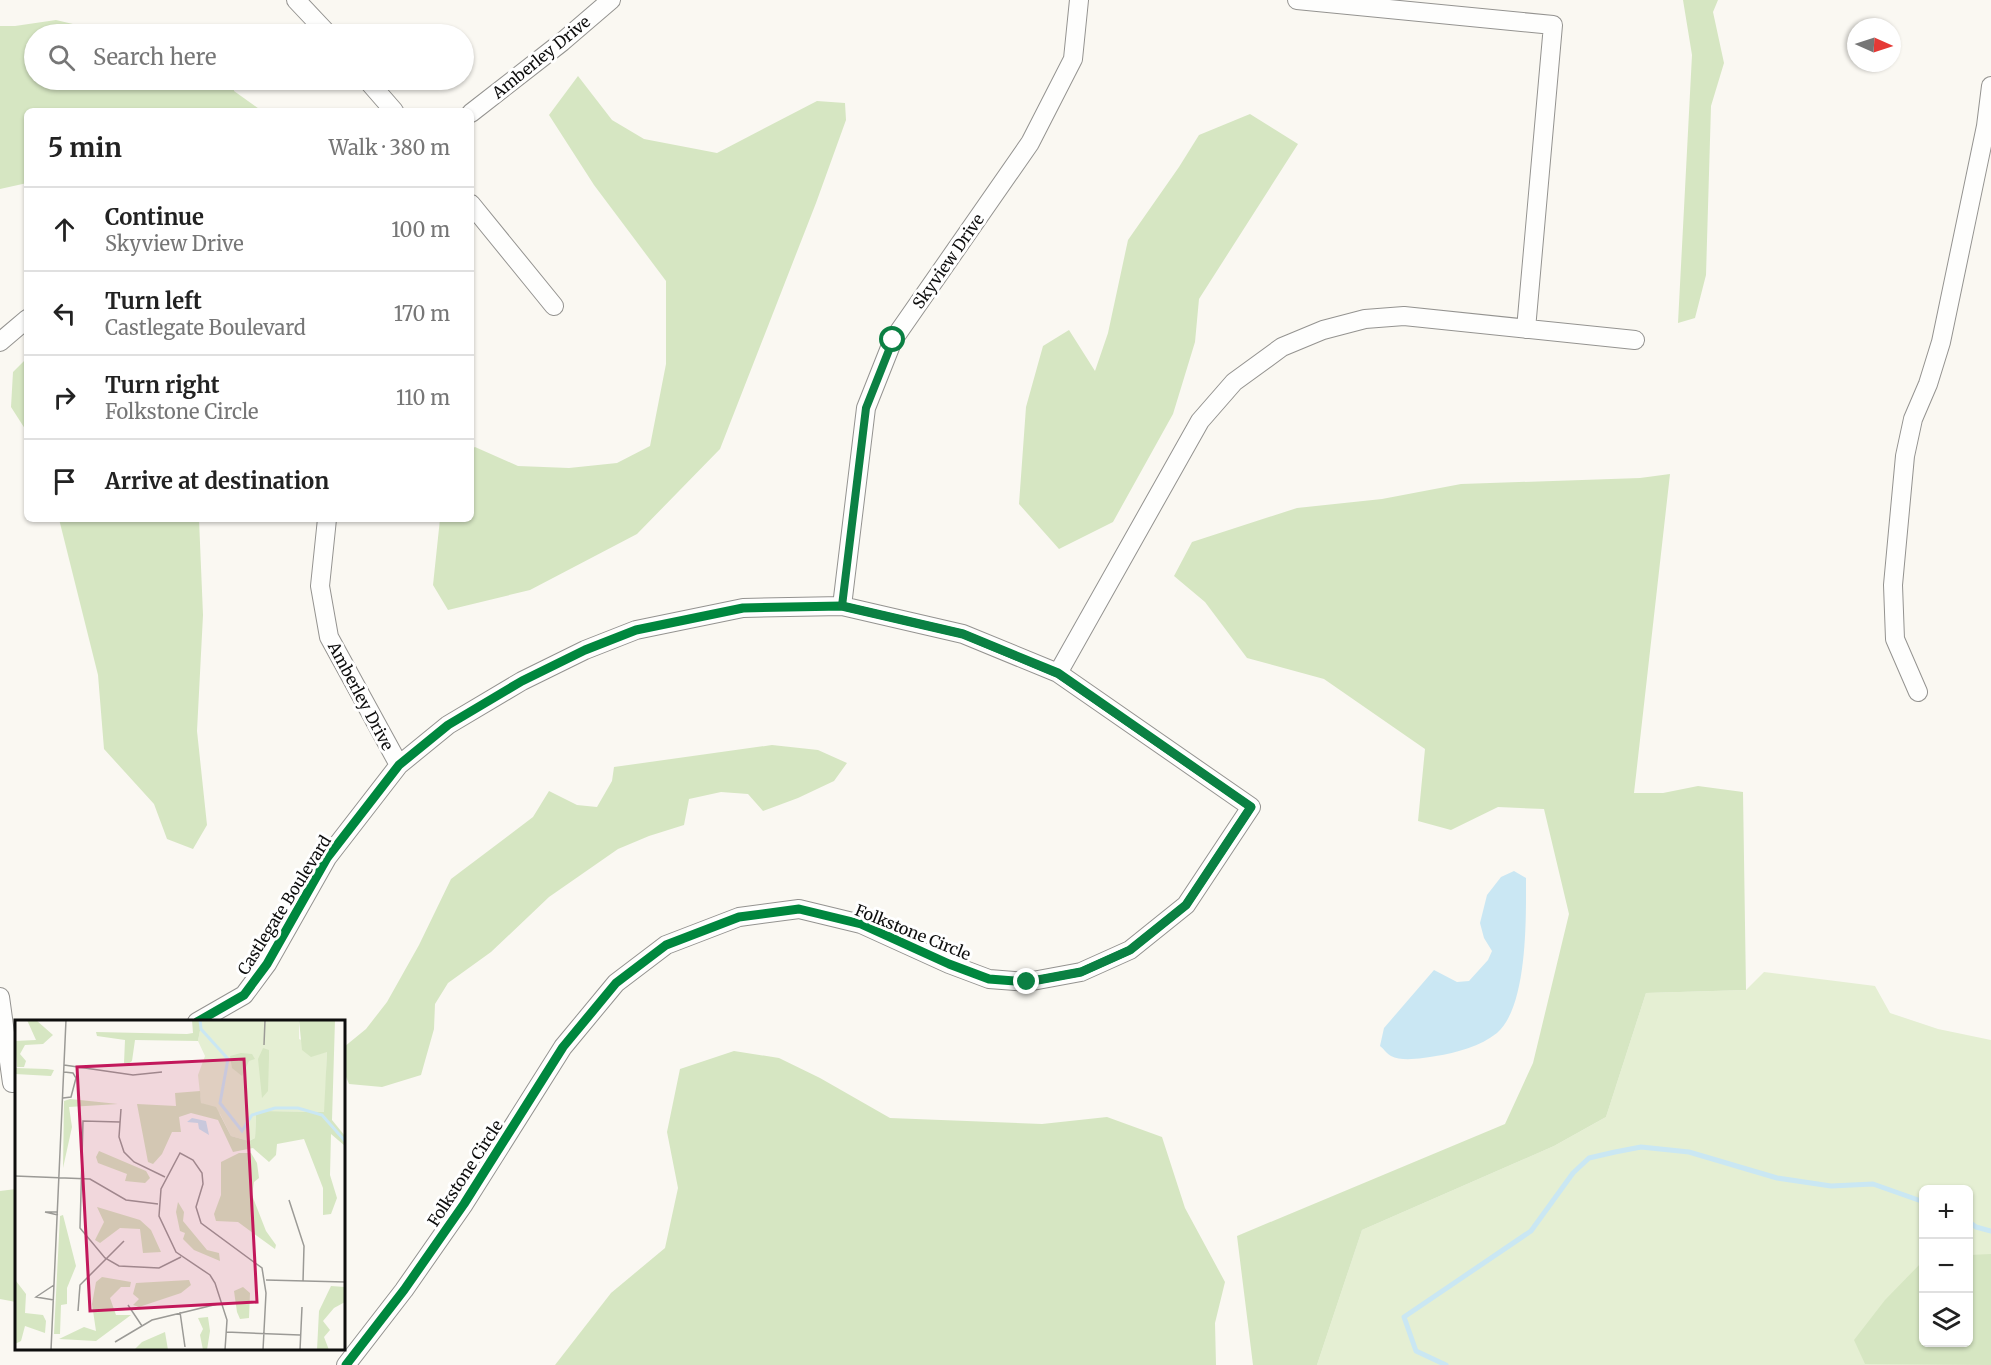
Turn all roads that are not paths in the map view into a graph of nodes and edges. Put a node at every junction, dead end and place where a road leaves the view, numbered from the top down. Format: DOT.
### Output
graph roads {
  1 [pos="296,0"];
  2 [pos="611,0"];
  3 [pos="1079,0"];
  4 [pos="1297,0"];
  5 [pos="319,24"];
  6 [pos="1991,86"];
  7 [pos="376,90"];
  8 [pos="391,108"];
  9 [pos="474,111"];
  10 [pos="474,208"];
  11 [pos="554,306"];
  12 [pos="24,322"];
  13 [pos="1526,329"];
  14 [pos="1635,340"];
  15 [pos="0,342"];
  16 [pos="327,522"];
  17 [pos="842,606"];
  18 [pos="1058,674"];
  19 [pos="1918,692"];
  20 [pos="399,765"];
  21 [pos="1251,807"];
  22 [pos="0,997"];
  23 [pos="200,1020"];
  24 [pos="10,1084"];
  25 [pos="346,1365"];
  1 -- 5 [label="street"];
  2 -- 9 [label="street, Amberley Drive"];
  3 -- 17 [label="street, Skyview Drive"];
  4 -- 13 [label="street"];
  6 -- 19 [label="street"];
  7 -- 8 [label="street"];
  10 -- 11 [label="street"];
  12 -- 15 [label="street"];
  13 -- 14 [label="street"];
  13 -- 18 [label="street"];
  16 -- 20 [label="street, Amberley Drive"];
  17 -- 18 [label="street, Castlegate Boulevard"];
  17 -- 20 [label="street, Castlegate Boulevard"];
  18 -- 21 [label="street, Castlegate Boulevard"];
  20 -- 23 [label="street, Castlegate Boulevard"];
  21 -- 25 [label="street, Folkstone Circle"];
  22 -- 24 [label="street"];
}
